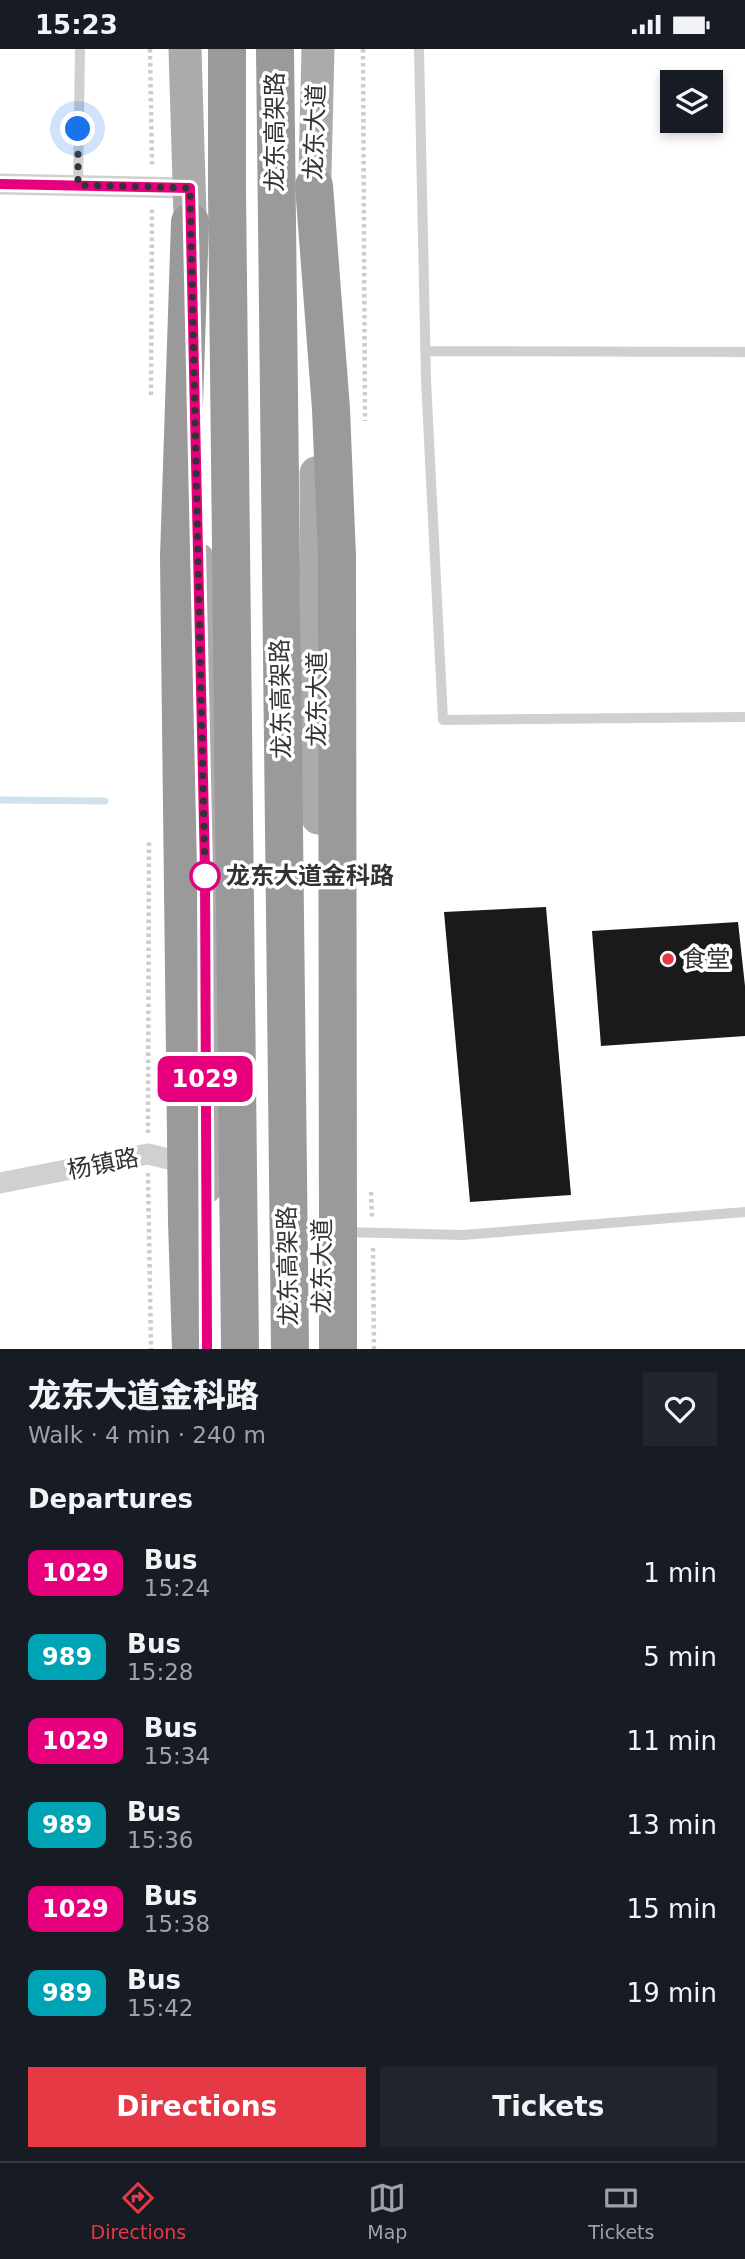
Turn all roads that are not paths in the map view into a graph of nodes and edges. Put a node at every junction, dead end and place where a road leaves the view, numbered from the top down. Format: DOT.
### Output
graph roads {
  1 [pos="80,49"];
  2 [pos="185,49"];
  3 [pos="227,49"];
  4 [pos="275,49"];
  5 [pos="318,49"];
  6 [pos="419,49"];
  7 [pos="0,184"];
  8 [pos="78,185"];
  9 [pos="314,186"];
  10 [pos="190,205"];
  11 [pos="425,351"];
  12 [pos="745,352"];
  13 [pos="745,717"];
  14 [pos="205,1168"];
  15 [pos="0,1184"];
  16 [pos="745,1212"];
  17 [pos="322,1232"];
  18 [pos="191,1349"];
  19 [pos="207,1349"];
  20 [pos="240,1349"];
  21 [pos="289,1349"];
  22 [pos="323,1349"];
  23 [pos="338,1349"];
  1 -- 8 [label="lane"];
  2 -- 10 [label="main road"];
  3 -- 20 [label="highway, 龙东高架路, bridge"];
  4 -- 21 [label="highway, 龙东高架路, bridge"];
  5 -- 9 [label="main road, 龙东大道"];
  6 -- 11 [label="lane"];
  7 -- 8 [label="street"];
  8 -- 10 [label="street"];
  9 -- 17 [label="main road, 龙东大道"];
  9 -- 23 [label="highway, bridge"];
  10 -- 14 [label="main road"];
  10 -- 18 [label="highway, bridge"];
  11 -- 12 [label="lane"];
  11 -- 13 [label="lane"];
  14 -- 15 [label="street, 杨镇路"];
  14 -- 19 [label="main road"];
  16 -- 17 [label="lane"];
  17 -- 22 [label="main road, 龙东大道"];
}
